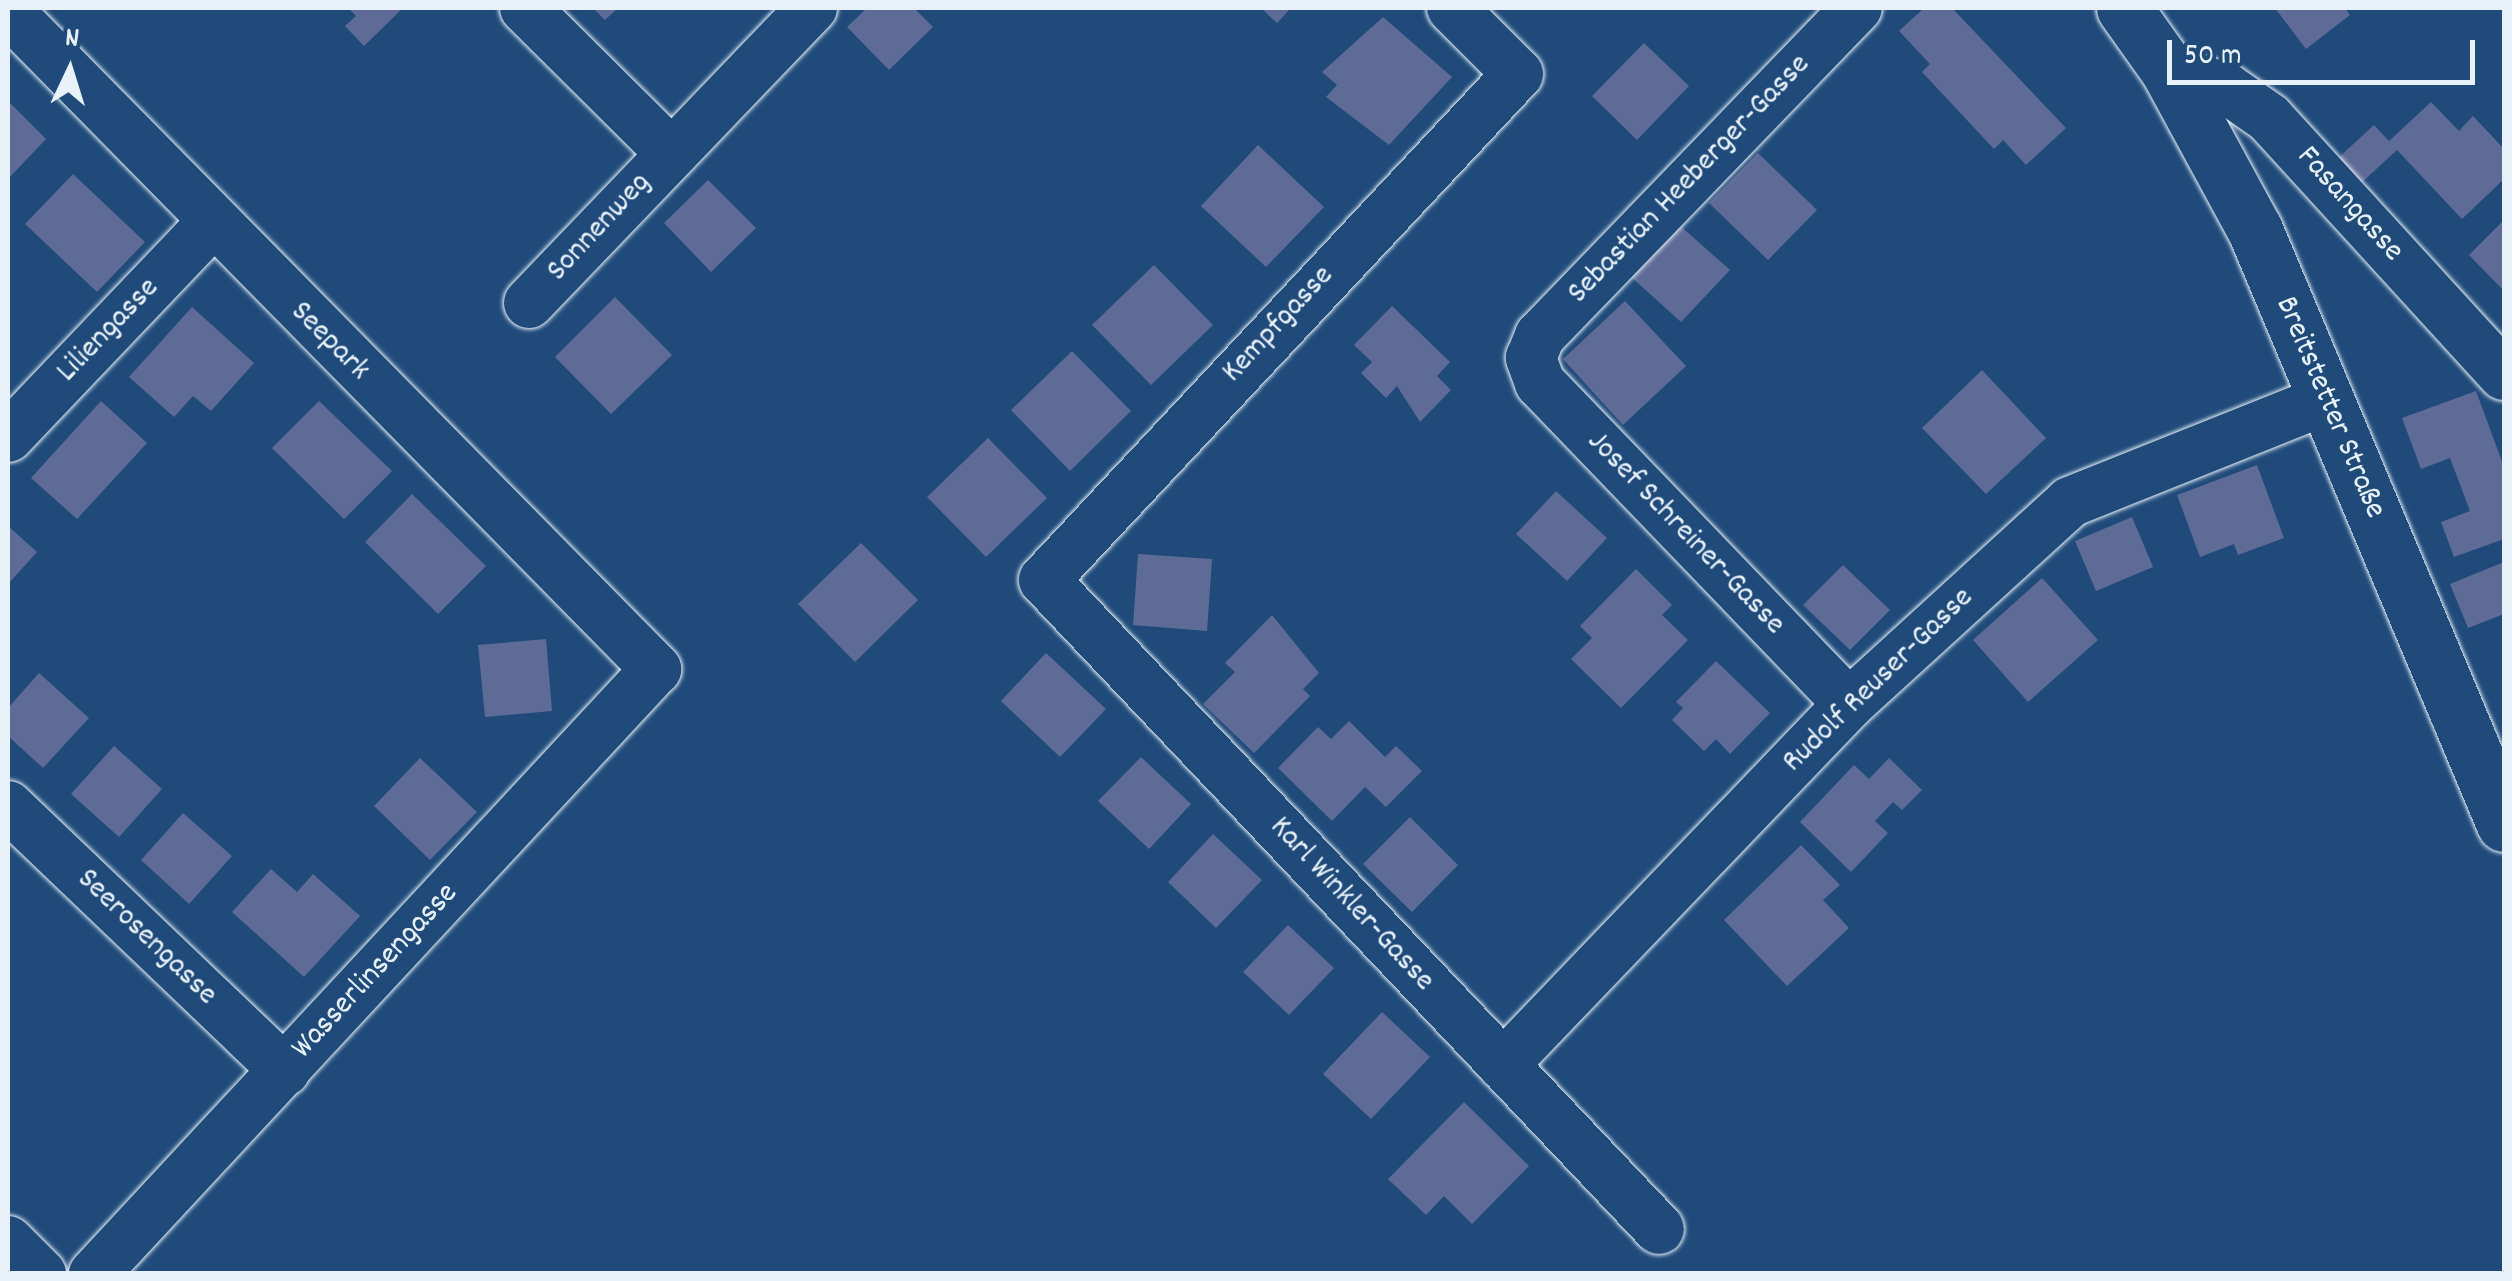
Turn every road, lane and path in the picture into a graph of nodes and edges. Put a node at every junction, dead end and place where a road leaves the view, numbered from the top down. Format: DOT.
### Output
graph roads {
  1 [pos="525,8"];
  2 [pos="812,8"];
  3 [pos="1452,8"];
  4 [pos="1857,8"];
  5 [pos="2124,8"];
  6 [pos="8,11"];
  7 [pos="2168,70"];
  8 [pos="671,153"];
  9 [pos="211,224"];
  10 [pos="529,304"];
  11 [pos="1531,358"];
  12 [pos="2504,375"];
  13 [pos="2327,399"];
  14 [pos="8,438"];
  15 [pos="1044,580"];
  16 [pos="656,669"];
  17 [pos="1849,704"];
  18 [pos="8,806"];
  19 [pos="2504,824"];
  20 [pos="1503,1064"];
  21 [pos="285,1070"];
  22 [pos="1659,1229"];
  23 [pos="8,1241"];
  24 [pos="41,1274"];
  25 [pos="94,1274"];
  1 -- 8 [label="street, Sonnenweg"];
  2 -- 8 [label="street, Sonnenweg"];
  3 -- 15 [label="street, Kempfgasse"];
  4 -- 11 [label="street, Sebastian Heeberger-Gasse"];
  5 -- 7 [label="main road, Breitstetter Straße"];
  6 -- 9 [label="street, Seepark"];
  7 -- 12 [label="street, Fasangasse"];
  7 -- 13 [label="main road, Breitstetter Straße"];
  8 -- 10 [label="street, Sonnenweg"];
  9 -- 14 [label="street, Liliengasse"];
  9 -- 16 [label="street, Seepark"];
  11 -- 17 [label="street, Josef Schreiner-Gasse"];
  13 -- 17 [label="street, Rudolf Reuser-Gasse"];
  13 -- 19 [label="main road, Breitstetter Straße"];
  15 -- 20 [label="street, Karl Winkler-Gasse"];
  16 -- 21 [label="street, Wasserlinsengasse"];
  17 -- 20 [label="street, Rudolf Reuser-Gasse"];
  18 -- 21 [label="street, Seerosengasse"];
  20 -- 22 [label="street, Karl Winkler-Gasse"];
  21 -- 25 [label="street, Wasserlinsengasse"];
  23 -- 24 [label="street"];
}
